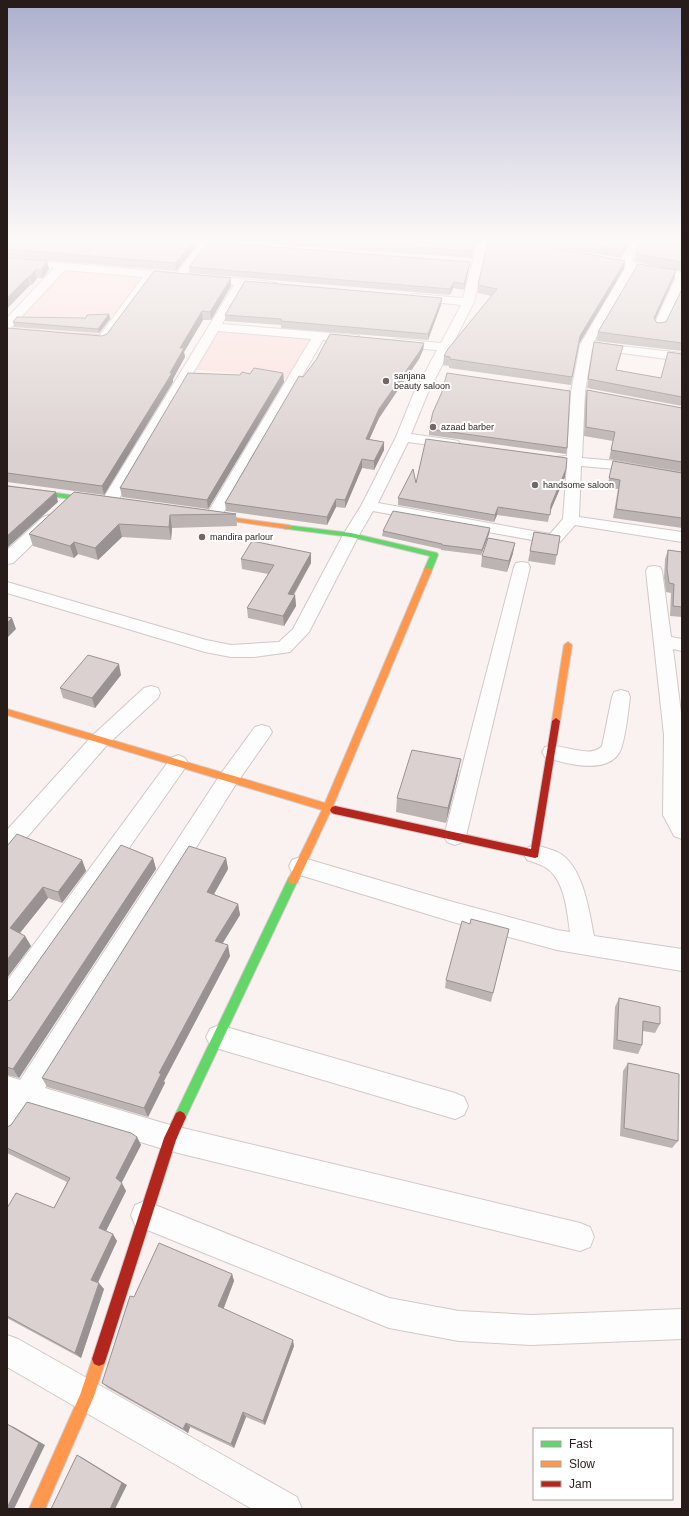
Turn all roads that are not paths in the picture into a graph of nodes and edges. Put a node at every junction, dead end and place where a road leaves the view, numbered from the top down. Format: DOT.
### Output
graph roads {
  1 [pos="22,314"];
  2 [pos="122,314"];
  3 [pos="222,314"];
  4 [pos="462,314"];
  5 [pos="601,314"];
  6 [pos="665,314"];
  7 [pos="214,327"];
  8 [pos="659,327"];
  9 [pos="9,329"];
  10 [pos="319,336"];
  11 [pos="74,337"];
  12 [pos="366,340"];
  13 [pos="382,342"];
  14 [pos="586,344"];
  15 [pos="445,347"];
  16 [pos="682,357"];
  17 [pos="563,390"];
  18 [pos="578,392"];
  19 [pos="593,395"];
  20 [pos="403,437"];
  21 [pos="470,447"];
  22 [pos="544,457"];
  23 [pos="575,462"];
  24 [pos="682,477"];
  25 [pos="7,488"];
  26 [pos="74,497"];
  27 [pos="112,503"];
  28 [pos="369,506"];
  29 [pos="198,515"];
  30 [pos="213,517"];
  31 [pos="571,520"];
  32 [pos="351,535"];
  33 [pos="682,537"];
  34 [pos="7,560"];
  35 [pos="522,567"];
  36 [pos="654,571"];
  37 [pos="7,587"];
  38 [pos="664,642"];
  39 [pos="682,645"];
  40 [pos="568,646"];
  41 [pos="151,693"];
  42 [pos="621,697"];
  43 [pos="7,712"];
  44 [pos="262,732"];
  45 [pos="678,735"];
  46 [pos="100,740"];
  47 [pos="552,752"];
  48 [pos="178,763"];
  49 [pos="230,778"];
  50 [pos="328,808"];
  51 [pos="682,830"];
  52 [pos="455,836"];
  53 [pos="7,845"];
  54 [pos="535,854"];
  55 [pos="300,866"];
  56 [pos="584,945"];
  57 [pos="682,960"];
  58 [pos="7,1001"];
  59 [pos="218,1036"];
  60 [pos="16,1092"];
  61 [pos="455,1106"];
  62 [pos="7,1124"];
  63 [pos="170,1138"];
  64 [pos="145,1215"];
  65 [pos="580,1237"];
  66 [pos="682,1324"];
  67 [pos="7,1350"];
  68 [pos="87,1396"];
  69 [pos="37,1509"];
  70 [pos="285,1509"];
  1 -- 9 [label="street"];
  2 -- 11 [label="street"];
  3 -- 7 [label="street"];
  4 -- 15 [label="street"];
  5 -- 14 [label="street"];
  6 -- 8 [label="street"];
  7 -- 10 [label="street"];
  7 -- 27 [label="street"];
  10 -- 12 [label="street"];
  10 -- 30 [label="street"];
  13 -- 15 [label="street"];
  14 -- 16 [label="street"];
  14 -- 18 [label="street"];
  15 -- 20 [label="street"];
  17 -- 18 [label="street"];
  18 -- 19 [label="street"];
  18 -- 23 [label="street"];
  20 -- 21 [label="street"];
  20 -- 28 [label="street"];
  22 -- 23 [label="street"];
  23 -- 24 [label="street"];
  23 -- 31 [label="street"];
  25 -- 26 [label="street"];
  26 -- 27 [label="street"];
  26 -- 34 [label="street"];
  28 -- 31 [label="street"];
  28 -- 32 [label="street"];
  29 -- 30 [label="street"];
  30 -- 32 [label="street"];
  31 -- 33 [label="street"];
  32 -- 37 [label="street"];
  32 -- 50 [label="street"];
  35 -- 52 [label="street"];
  36 -- 38 [label="street"];
  38 -- 39 [label="street"];
  38 -- 45 [label="street"];
  40 -- 47 [label="street"];
  41 -- 46 [label="street"];
  42 -- 47 [label="street"];
  43 -- 46 [label="street"];
  44 -- 49 [label="street"];
  45 -- 51 [label="street"];
  46 -- 48 [label="street"];
  46 -- 53 [label="street"];
  47 -- 54 [label="street"];
  48 -- 49 [label="street"];
  48 -- 58 [label="street"];
  49 -- 50 [label="street"];
  49 -- 60 [label="street"];
  50 -- 52 [label="street"];
  50 -- 55 [label="street"];
  52 -- 54 [label="street"];
  54 -- 56 [label="street"];
  55 -- 56 [label="street"];
  55 -- 59 [label="street"];
  56 -- 57 [label="street"];
  59 -- 61 [label="street"];
  59 -- 63 [label="street"];
  60 -- 62 [label="street"];
  60 -- 63 [label="street"];
  63 -- 64 [label="street"];
  63 -- 65 [label="street"];
  64 -- 66 [label="street"];
  64 -- 68 [label="street"];
  67 -- 68 [label="street"];
  68 -- 69 [label="street"];
  68 -- 70 [label="street"];
}
